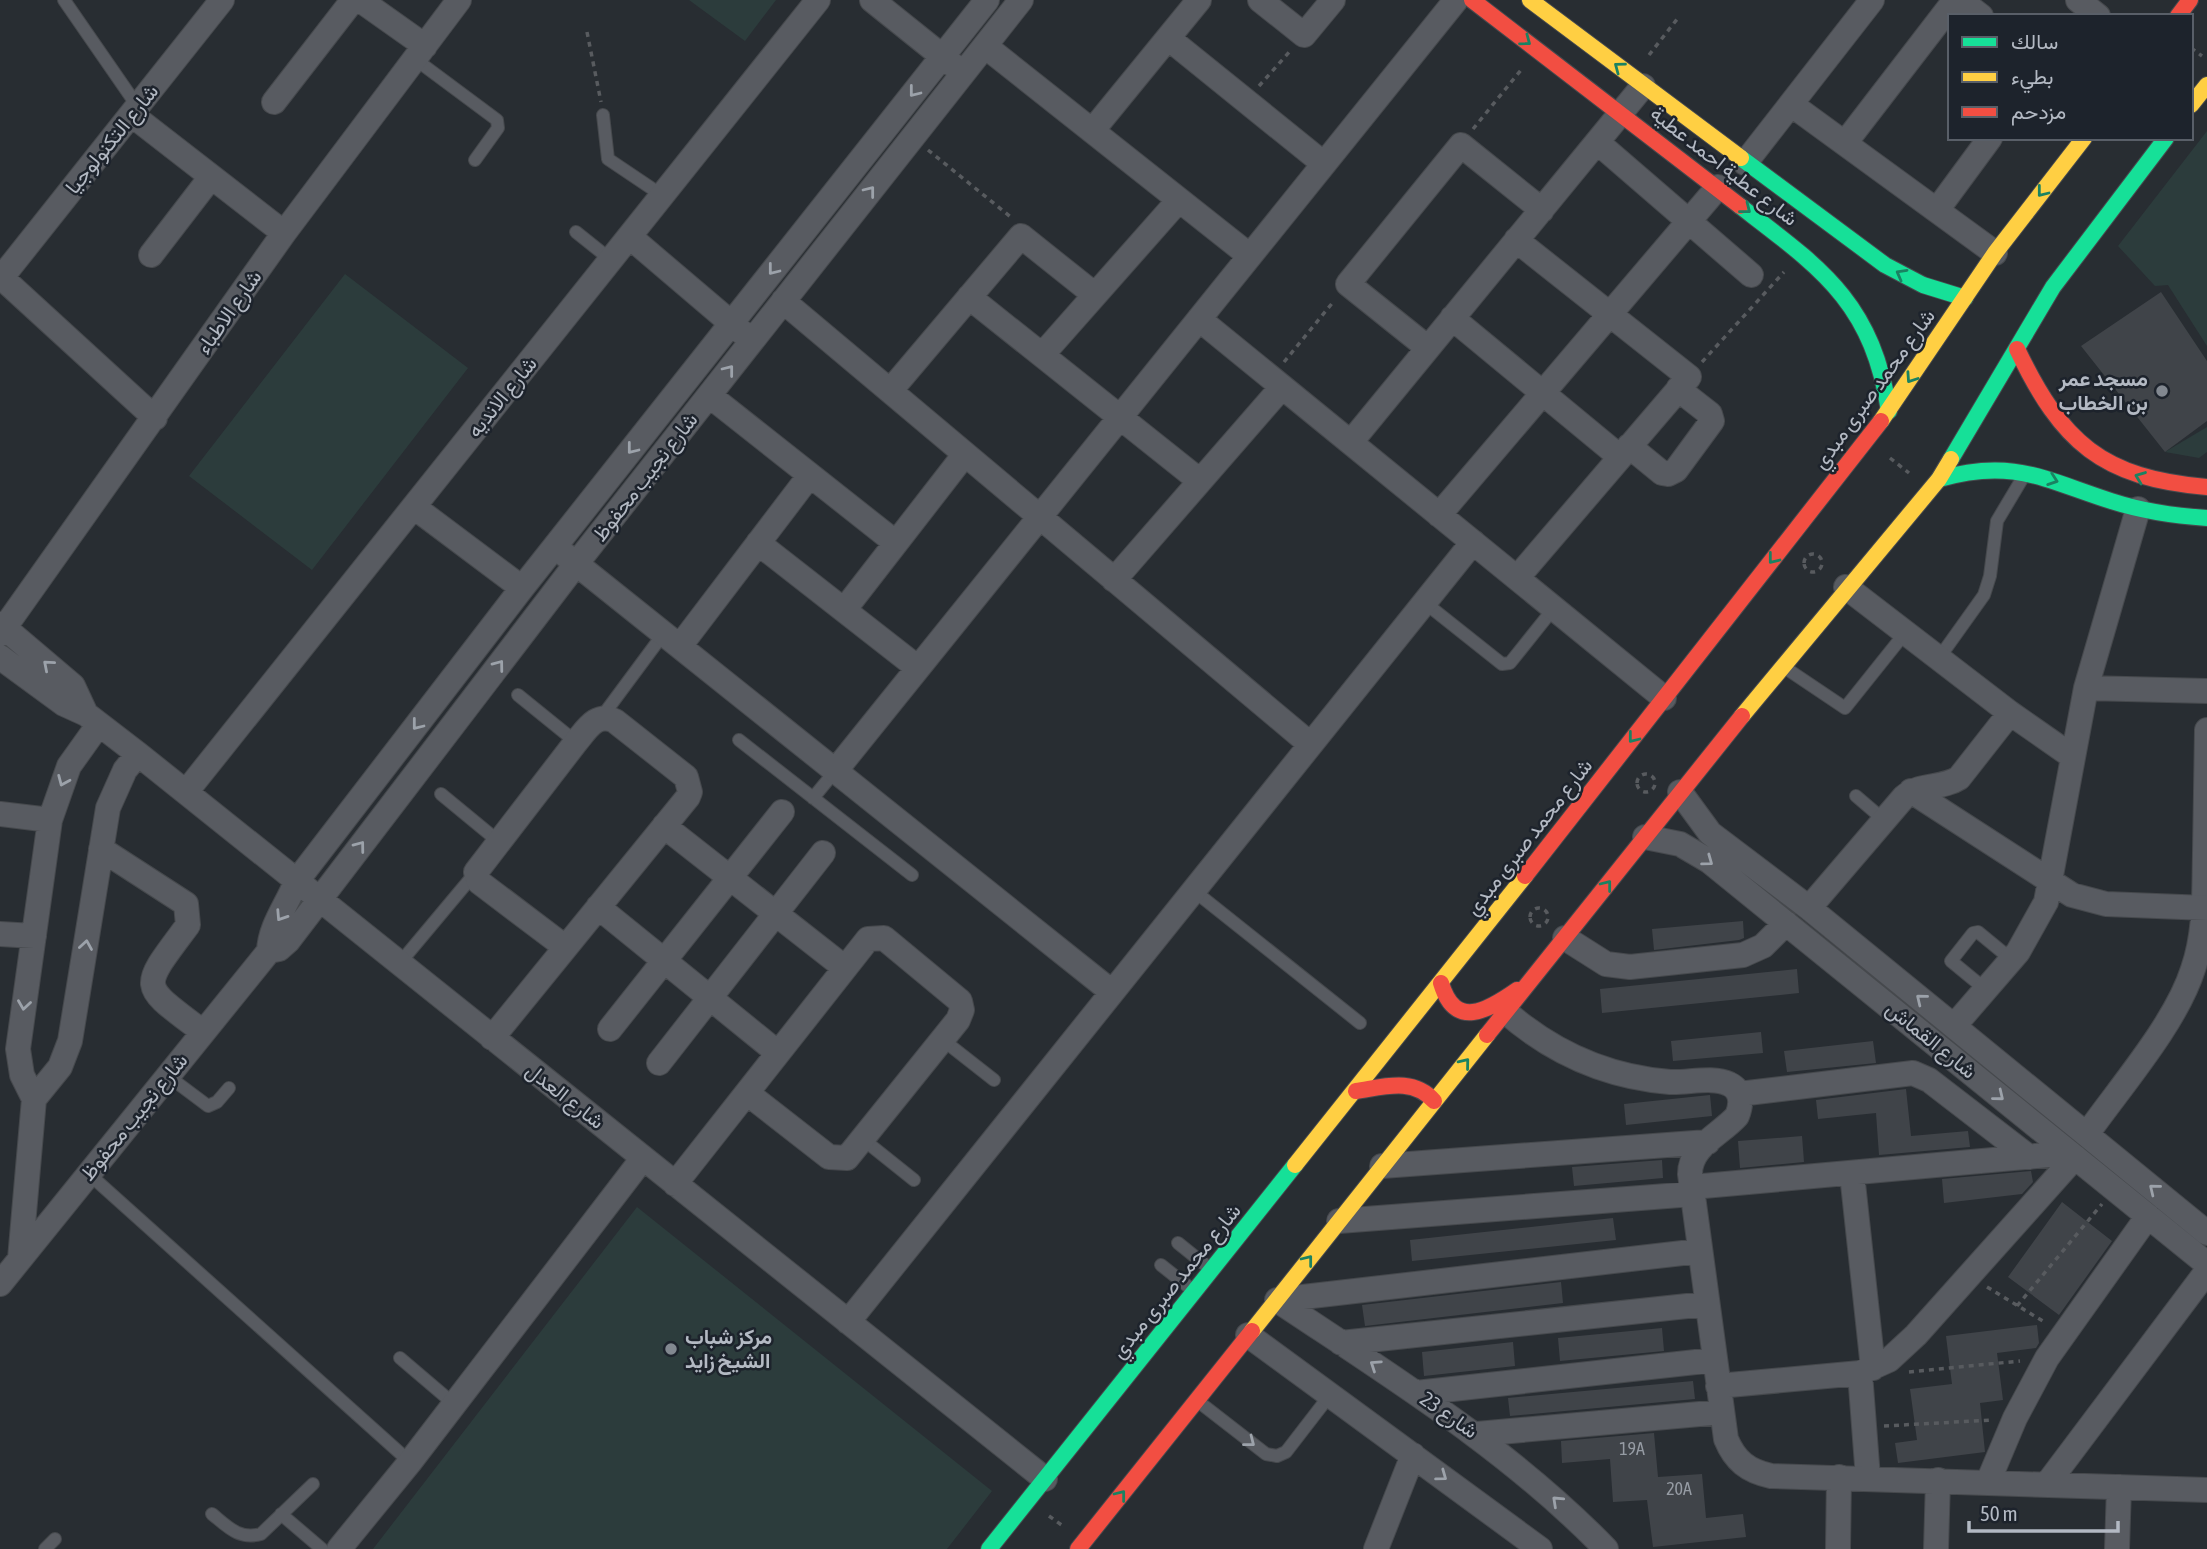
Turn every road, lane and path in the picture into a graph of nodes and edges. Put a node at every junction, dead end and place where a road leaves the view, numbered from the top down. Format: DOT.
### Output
graph roads {
  1 [pos="64,0"];
  2 [pos="222,0"];
  3 [pos="353,0"];
  4 [pos="359,0"];
  5 [pos="459,0"];
  6 [pos="818,0"];
  7 [pos="872,0"];
  8 [pos="987,0"];
  9 [pos="1021,0"];
  10 [pos="1199,0"];
  11 [pos="1260,0"];
  12 [pos="1333,0"];
  13 [pos="1457,0"];
  14 [pos="1472,0"];
  15 [pos="1531,0"];
  16 [pos="1958,0"];
  17 [pos="1865,2"];
  18 [pos="1978,14"];
  19 [pos="1678,18"];
  20 [pos="587,32"];
  21 [pos="1304,35"];
  22 [pos="1168,38"];
  23 [pos="985,46"];
  24 [pos="1537,50"];
  25 [pos="420,52"];
  26 [pos="942,57"];
  27 [pos="964,73"];
  28 [pos="1637,82"];
  29 [pos="2207,85"];
  30 [pos="1246,101"];
  31 [pos="274,102"];
  32 [pos="2193,103"];
  33 [pos="1791,105"];
  34 [pos="135,111"];
  35 [pos="1621,113"];
  36 [pos="603,115"];
  37 [pos="1092,131"];
  38 [pos="912,138"];
  39 [pos="1989,140"];
  40 [pos="2082,140"];
  41 [pos="2164,140"];
  42 [pos="1597,142"];
  43 [pos="1844,143"];
  44 [pos="1461,145"];
  45 [pos="475,160"];
  46 [pos="1745,163"];
  47 [pos="1324,164"];
  48 [pos="211,177"];
  49 [pos="1718,187"];
  50 [pos="663,196"];
  51 [pos="1179,200"];
  52 [pos="1542,210"];
  53 [pos="1937,210"];
  54 [pos="1689,221"];
  55 [pos="576,232"];
  56 [pos="284,233"];
  57 [pos="1021,236"];
  58 [pos="630,237"];
  59 [pos="1516,240"];
  60 [pos="1801,252"];
  61 [pos="1995,253"];
  62 [pos="151,255"];
  63 [pos="1250,256"];
  64 [pos="611,260"];
  65 [pos="1,273"];
  66 [pos="1751,275"];
  67 [pos="1348,284"];
  68 [pos="1095,295"];
  69 [pos="969,297"];
  70 [pos="1965,298"];
  71 [pos="783,302"];
  72 [pos="1610,314"];
  73 [pos="1452,318"];
  74 [pos="1199,319"];
  75 [pos="731,323"];
  76 [pos="752,341"];
  77 [pos="1428,348"];
  78 [pos="2017,349"];
  79 [pos="1042,355"];
  80 [pos="1277,382"];
  81 [pos="1684,383"];
  82 [pos="890,391"];
  83 [pos="1543,393"];
  84 [pos="710,396"];
  85 [pos="1889,411"];
  86 [pos="155,418"];
  87 [pos="1120,418"];
  88 [pos="1866,440"];
  89 [pos="1351,442"];
  90 [pos="1625,452"];
  91 [pos="965,454"];
  92 [pos="2027,471"];
  93 [pos="810,475"];
  94 [pos="1200,481"];
  95 [pos="1935,484"];
  96 [pos="2207,487"];
  97 [pos="414,507"];
  98 [pos="2138,509"];
  99 [pos="1439,515"];
  100 [pos="1040,517"];
  101 [pos="2207,518"];
  102 [pos="1473,541"];
  103 [pos="896,543"];
  104 [pos="758,544"];
  105 [pos="555,547"];
  106 [pos="576,564"];
  107 [pos="1805,566"];
  108 [pos="1517,578"];
  109 [pos="1114,580"];
  110 [pos="1846,587"];
  111 [pos="522,588"];
  112 [pos="1424,602"];
  113 [pos="1554,608"];
  114 [pos="844,610"];
  115 [pos="2,628"];
  116 [pos="1905,633"];
  117 [pos="672,639"];
  118 [pos="0,657"];
  119 [pos="1939,658"];
  120 [pos="1782,666"];
  121 [pos="918,668"];
  122 [pos="2086,688"];
  123 [pos="2207,691"];
  124 [pos="518,695"];
  125 [pos="1664,698"];
  126 [pos="2010,713"];
  127 [pos="601,718"];
  128 [pos="93,719"];
  129 [pos="2207,730"];
  130 [pos="739,740"];
  131 [pos="576,742"];
  132 [pos="1310,744"];
  133 [pos="138,754"];
  134 [pos="2073,757"];
  135 [pos="836,770"];
  136 [pos="1637,788"];
  137 [pos="1912,791"];
  138 [pos="186,792"];
  139 [pos="1680,792"];
  140 [pos="441,794"];
  141 [pos="1856,796"];
  142 [pos="813,798"];
  143 [pos="782,812"];
  144 [pos="0,814"];
  145 [pos="50,820"];
  146 [pos="1884,820"];
  147 [pos="664,827"];
  148 [pos="1645,837"];
  149 [pos="498,841"];
  150 [pos="101,849"];
  151 [pos="823,853"];
  152 [pos="476,872"];
  153 [pos="912,875"];
  154 [pos="730,878"];
  155 [pos="296,882"];
  156 [pos="2051,884"];
  157 [pos="1193,890"];
  158 [pos="319,900"];
  159 [pos="598,907"];
  160 [pos="1809,908"];
  161 [pos="2206,908"];
  162 [pos="776,914"];
  163 [pos="1530,921"];
  164 [pos="1786,923"];
  165 [pos="0,934"];
  166 [pos="34,936"];
  167 [pos="1565,938"];
  168 [pos="565,947"];
  169 [pos="269,951"];
  170 [pos="2012,960"];
  171 [pos="665,961"];
  172 [pos="399,964"];
  173 [pos="845,968"];
  174 [pos="1531,981"];
  175 [pos="1441,983"];
  176 [pos="1985,989"];
  177 [pos="1112,992"];
  178 [pos="710,998"];
  179 [pos="1506,1012"];
  180 [pos="1360,1023"];
  181 [pos="1954,1026"];
  182 [pos="610,1029"];
  183 [pos="203,1032"];
  184 [pos="492,1038"];
  185 [pos="943,1040"];
  186 [pos="778,1053"];
  187 [pos="659,1063"];
  188 [pos="168,1076"];
  189 [pos="994,1080"];
  190 [pos="229,1087"];
  191 [pos="1356,1091"];
  192 [pos="747,1093"];
  193 [pos="1739,1094"];
  194 [pos="34,1099"];
  195 [pos="1434,1101"];
  196 [pos="2087,1134"];
  197 [pos="864,1140"];
  198 [pos="1707,1142"];
  199 [pos="2073,1155"];
  200 [pos="2029,1157"];
  201 [pos="643,1158"];
  202 [pos="1382,1166"];
  203 [pos="89,1174"];
  204 [pos="1853,1174"];
  205 [pos="914,1180"];
  206 [pos="675,1184"];
  207 [pos="2115,1189"];
  208 [pos="1692,1191"];
  209 [pos="2148,1216"];
  210 [pos="1339,1221"];
  211 [pos="2207,1233"];
  212 [pos="1178,1243"];
  213 [pos="1700,1251"];
  214 [pos="2204,1257"];
  215 [pos="20,1259"];
  216 [pos="1161,1265"];
  217 [pos="1212,1270"];
  218 [pos="1969,1275"];
  219 [pos="0,1284"];
  220 [pos="1195,1292"];
  221 [pos="1277,1300"];
  222 [pos="1706,1304"];
  223 [pos="2017,1306"];
  224 [pos="848,1322"];
  225 [pos="2062,1334"];
  226 [pos="1248,1335"];
  227 [pos="1341,1343"];
  228 [pos="400,1358"];
  229 [pos="2046,1358"];
  230 [pos="1714,1360"];
  231 [pos="1867,1371"];
  232 [pos="1718,1386"];
  233 [pos="1416,1393"];
  234 [pos="1330,1395"];
  235 [pos="1196,1400"];
  236 [pos="454,1404"];
  237 [pos="1722,1412"];
  238 [pos="2015,1418"];
  239 [pos="1864,1428"];
  240 [pos="1477,1434"];
  241 [pos="1413,1455"];
  242 [pos="410,1462"];
  243 [pos="1839,1477"];
  244 [pos="1868,1478"];
  245 [pos="1045,1479"];
  246 [pos="1938,1480"];
  247 [pos="1988,1482"];
  248 [pos="313,1484"];
  249 [pos="2047,1484"];
  250 [pos="2119,1487"];
  251 [pos="2207,1490"];
  252 [pos="1028,1500"];
  253 [pos="212,1514"];
  254 [pos="281,1514"];
  255 [pos="1081,1545"];
  256 [pos="322,1549"];
  257 [pos="339,1549"];
  258 [pos="989,1549"];
  259 [pos="1377,1549"];
  260 [pos="1540,1549"];
  261 [pos="1605,1549"];
  262 [pos="1838,1549"];
  263 [pos="1937,1549"];
  264 [pos="2117,1549"];
  1 -- 34 [label="lane"];
  2 -- 34 [label="street, شارع التكنولوجيا"];
  3 -- 31 [label="street"];
  4 -- 25 [label="street"];
  5 -- 25 [label="street, شارع الاطباء"];
  6 -- 50 [label="street, شارع الانديه"];
  7 -- 26 [label="street"];
  8 -- 26 [label="street, شارع نجيب محفوظ"];
  9 -- 23 [label="street, شارع نجيب محفوظ"];
  10 -- 22 [label="street"];
  11 -- 21 [label="street"];
  12 -- 21 [label="street"];
  13 -- 47 [label="street"];
  14 -- 24 [label="main road, شارع عطية احمد عطية, one-way"];
  28 -- 15 [label="main road, شارع عطية احمد عطية, one-way"];
  16 -- 18 [label="street"];
  16 -- 43 [label="street"];
  17 -- 33 [label="street"];
  19 -- 28 [label="path"];
  20 -- 36 [label="path"];
  21 -- 30 [label="path"];
  22 -- 30 [label="street"];
  22 -- 37 [label="street"];
  23 -- 27 [label="street, شارع نجيب محفوظ"];
  23 -- 37 [label="street"];
  24 -- 35 [label="main road, شارع عطية احمد عطية"];
  24 -- 44 [label="path"];
  25 -- 45 [label="lane"];
  25 -- 56 [label="street, شارع الاطباء"];
  26 -- 27 [label="street"];
  26 -- 75 [label="street, شارع نجيب محفوظ, one-way"];
  27 -- 38 [label="street, شارع نجيب محفوظ"];
  28 -- 35 [label="street"];
  28 -- 46 [label="main road, شارع عطية احمد عطية"];
  29 -- 32 [label="main road"];
  30 -- 47 [label="street"];
  33 -- 43 [label="street"];
  33 -- 46 [label="street"];
  34 -- 48 [label="street"];
  34 -- 65 [label="street, شارع التكنولوجيا"];
  35 -- 42 [label="street"];
  35 -- 49 [label="main road, شارع عطية احمد عطية"];
  36 -- 50 [label="lane"];
  37 -- 51 [label="street"];
  38 -- 57 [label="path"];
  71 -- 38 [label="street, شارع نجيب محفوظ, one-way"];
  39 -- 53 [label="street"];
  40 -- 61 [label="main road, شارع محمد صبرى مبدي, one-way"];
  41 -- 78 [label="main road"];
  42 -- 52 [label="street"];
  42 -- 54 [label="street"];
  43 -- 53 [label="street"];
  44 -- 52 [label="street"];
  44 -- 67 [label="street"];
  70 -- 46 [label="main road, شارع عطية احمد عطية, one-way"];
  47 -- 63 [label="street"];
  48 -- 56 [label="street"];
  48 -- 62 [label="street"];
  49 -- 54 [label="street"];
  49 -- 60 [label="main road, شارع عطية احمد عطية, one-way"];
  50 -- 58 [label="street, شارع الانديه"];
  51 -- 63 [label="street"];
  51 -- 68 [label="street"];
  52 -- 59 [label="street"];
  53 -- 61 [label="street"];
  54 -- 66 [label="street"];
  54 -- 72 [label="street"];
  55 -- 64 [label="lane"];
  56 -- 86 [label="street, شارع الاطباء"];
  57 -- 68 [label="street"];
  57 -- 69 [label="street"];
  58 -- 64 [label="street, شارع الانديه"];
  58 -- 75 [label="street"];
  59 -- 72 [label="street"];
  59 -- 73 [label="street"];
  60 -- 81 [label="path"];
  60 -- 85 [label="main road, شارع عطية احمد عطية"];
  61 -- 70 [label="main road, شارع محمد صبرى مبدي"];
  63 -- 74 [label="street"];
  64 -- 97 [label="street, شارع الانديه"];
  65 -- 86 [label="street"];
  67 -- 77 [label="street"];
  67 -- 80 [label="path"];
  68 -- 79 [label="street"];
  69 -- 79 [label="street"];
  69 -- 82 [label="street"];
  70 -- 85 [label="main road, شارع محمد صبرى مبدي, one-way"];
  71 -- 76 [label="street, شارع نجيب محفوظ"];
  71 -- 82 [label="street"];
  72 -- 81 [label="street"];
  72 -- 83 [label="street"];
  73 -- 77 [label="street"];
  73 -- 83 [label="street"];
  74 -- 80 [label="street"];
  74 -- 87 [label="street"];
  75 -- 76 [label="street"];
  75 -- 105 [label="street, شارع نجيب محفوظ, one-way"];
  84 -- 76 [label="street, شارع نجيب محفوظ, one-way"];
  77 -- 89 [label="street"];
  78 -- 95 [label="main road"];
  96 -- 78 [label="main road, one-way"];
  79 -- 87 [label="street"];
  80 -- 89 [label="street"];
  80 -- 94 [label="street"];
  81 -- 90 [label="street"];
  81 -- 90 [label="street"];
  82 -- 91 [label="street"];
  83 -- 90 [label="street"];
  83 -- 99 [label="street"];
  84 -- 93 [label="street"];
  84 -- 106 [label="street, شارع نجيب محفوظ"];
  85 -- 88 [label="main road, شارع محمد صبرى مبدي"];
  86 -- 115 [label="street, شارع الاطباء"];
  87 -- 94 [label="street"];
  87 -- 100 [label="street"];
  88 -- 95 [label="path"];
  88 -- 125 [label="main road, شارع محمد صبرى مبدي, one-way"];
  89 -- 99 [label="street"];
  90 -- 108 [label="street"];
  91 -- 100 [label="street"];
  91 -- 103 [label="street"];
  92 -- 95 [label="main road"];
  92 -- 98 [label="main road, one-way"];
  92 -- 119 [label="lane"];
  93 -- 103 [label="street"];
  93 -- 104 [label="street"];
  94 -- 109 [label="street"];
  95 -- 110 [label="main road"];
  97 -- 111 [label="street"];
  97 -- 138 [label="street, شارع الانديه"];
  98 -- 101 [label="main road"];
  98 -- 122 [label="street"];
  99 -- 102 [label="street"];
  100 -- 109 [label="street"];
  100 -- 121 [label="street"];
  102 -- 108 [label="street"];
  102 -- 112 [label="street"];
  103 -- 114 [label="street"];
  104 -- 114 [label="street"];
  104 -- 117 [label="street"];
  105 -- 106 [label="street"];
  105 -- 111 [label="street, شارع نجيب محفوظ"];
  106 -- 117 [label="street"];
  158 -- 106 [label="street, شارع نجيب محفوظ, one-way"];
  107 -- 107 [label="path"];
  108 -- 113 [label="street"];
  109 -- 132 [label="street"];
  110 -- 116 [label="street"];
  110 -- 120 [label="main road"];
  111 -- 155 [label="street, شارع نجيب محفوظ, one-way"];
  112 -- 113 [label="lane"];
  112 -- 132 [label="street"];
  113 -- 125 [label="street"];
  114 -- 121 [label="street"];
  128 -- 115 [label="street, شارع العدل, one-way"];
  116 -- 119 [label="street"];
  116 -- 120 [label="lane"];
  117 -- 127 [label="lane"];
  117 -- 135 [label="street"];
  118 -- 128 [label="street, شارع العدل"];
  119 -- 126 [label="street"];
  120 -- 139 [label="main road"];
  121 -- 135 [label="street"];
  122 -- 123 [label="street"];
  122 -- 134 [label="street"];
  124 -- 131 [label="lane"];
  125 -- 175 [label="main road, شارع محمد صبرى مبدي, one-way"];
  126 -- 134 [label="street"];
  126 -- 137 [label="street"];
  127 -- 131 [label="street"];
  127 -- 147 [label="street"];
  128 -- 133 [label="street, شارع العدل"];
  128 -- 145 [label="street, one-way"];
  129 -- 161 [label="street"];
  130 -- 142 [label="lane"];
  131 -- 149 [label="street"];
  132 -- 157 [label="street"];
  133 -- 138 [label="street, شارع العدل"];
  133 -- 150 [label="street"];
  134 -- 156 [label="street"];
  135 -- 142 [label="lane"];
  135 -- 177 [label="street"];
  136 -- 136 [label="path"];
  137 -- 146 [label="street"];
  137 -- 156 [label="street"];
  138 -- 155 [label="street, شارع العدل"];
  139 -- 148 [label="main road"];
  139 -- 160 [label="street, شارع القماش"];
  140 -- 149 [label="lane"];
  141 -- 146 [label="lane"];
  142 -- 153 [label="lane"];
  143 -- 154 [label="street"];
  144 -- 145 [label="street"];
  145 -- 166 [label="street"];
  146 -- 160 [label="street"];
  147 -- 154 [label="street"];
  147 -- 159 [label="street"];
  148 -- 164 [label="street, شارع القماش, one-way"];
  167 -- 148 [label="main road, one-way"];
  149 -- 152 [label="street"];
  150 -- 183 [label="street"];
  194 -- 150 [label="street, one-way"];
  151 -- 162 [label="street"];
  152 -- 168 [label="street"];
  152 -- 172 [label="lane"];
  154 -- 162 [label="street"];
  154 -- 171 [label="street"];
  155 -- 158 [label="street, شارع العدل"];
  155 -- 169 [label="street, شارع نجيب محفوظ, one-way"];
  156 -- 161 [label="street"];
  156 -- 170 [label="street"];
  157 -- 177 [label="street"];
  157 -- 180 [label="lane"];
  158 -- 169 [label="street, شارع نجيب محفوظ"];
  158 -- 172 [label="street, شارع العدل"];
  159 -- 168 [label="street"];
  159 -- 171 [label="street"];
  181 -- 160 [label="street, شارع القماش, one-way"];
  161 -- 196 [label="street"];
  162 -- 173 [label="street"];
  162 -- 178 [label="street"];
  163 -- 163 [label="path"];
  164 -- 167 [label="street"];
  164 -- 199 [label="street, شارع القماش, one-way"];
  165 -- 166 [label="street"];
  166 -- 194 [label="street, one-way"];
  167 -- 174 [label="main road"];
  168 -- 184 [label="street"];
  169 -- 183 [label="street, شارع نجيب محفوظ"];
  170 -- 176 [label="street"];
  170 -- 176 [label="lane"];
  171 -- 178 [label="street"];
  171 -- 182 [label="street"];
  172 -- 184 [label="street, شارع العدل"];
  173 -- 185 [label="street"];
  173 -- 186 [label="street"];
  174 -- 175 [label="main road"];
  174 -- 179 [label="main road"];
  175 -- 191 [label="main road, شارع محمد صبرى مبدي"];
  176 -- 181 [label="street"];
  177 -- 224 [label="street"];
  178 -- 186 [label="street"];
  178 -- 187 [label="street"];
  179 -- 193 [label="street"];
  195 -- 179 [label="main road, one-way"];
  181 -- 196 [label="street, شارع القماش"];
  183 -- 188 [label="street, شارع نجيب محفوظ"];
  184 -- 201 [label="street, شارع العدل"];
  185 -- 189 [label="lane"];
  185 -- 197 [label="street"];
  186 -- 192 [label="street"];
  188 -- 190 [label="lane"];
  188 -- 203 [label="street, شارع نجيب محفوظ"];
  191 -- 195 [label="main road"];
  191 -- 217 [label="main road, شارع محمد صبرى مبدي"];
  192 -- 197 [label="street"];
  192 -- 206 [label="street"];
  193 -- 198 [label="street"];
  193 -- 200 [label="street"];
  194 -- 215 [label="street"];
  195 -- 202 [label="main road"];
  211 -- 196 [label="street, شارع القماش, one-way"];
  197 -- 205 [label="lane"];
  198 -- 202 [label="street"];
  198 -- 208 [label="street"];
  199 -- 200 [label="street"];
  199 -- 207 [label="street, شارع القماش"];
  199 -- 218 [label="street"];
  200 -- 204 [label="street"];
  201 -- 206 [label="street, شارع العدل"];
  201 -- 236 [label="street"];
  202 -- 210 [label="main road"];
  203 -- 215 [label="street, شارع نجيب محفوظ"];
  203 -- 242 [label="lane"];
  204 -- 208 [label="street"];
  204 -- 231 [label="street"];
  206 -- 224 [label="street, شارع العدل"];
  207 -- 209 [label="street, شارع القماش"];
  207 -- 223 [label="path"];
  208 -- 210 [label="street"];
  208 -- 213 [label="street"];
  209 -- 214 [label="street, شارع القماش"];
  209 -- 225 [label="street"];
  221 -- 210 [label="main road, one-way"];
  212 -- 217 [label="lane"];
  213 -- 221 [label="street"];
  213 -- 222 [label="street"];
  214 -- 249 [label="street"];
  215 -- 219 [label="street, شارع نجيب محفوظ"];
  216 -- 220 [label="lane"];
  217 -- 220 [label="main road, شارع محمد صبرى مبدي"];
  218 -- 223 [label="path"];
  218 -- 231 [label="street"];
  220 -- 245 [label="main road, شارع محمد صبرى مبدي"];
  221 -- 226 [label="main road"];
  221 -- 227 [label="street, شارع 23"];
  222 -- 227 [label="street"];
  222 -- 230 [label="street"];
  223 -- 225 [label="path"];
  224 -- 245 [label="street, شارع العدل"];
  225 -- 229 [label="street"];
  226 -- 234 [label="street"];
  226 -- 235 [label="main road"];
  233 -- 227 [label="street, شارع 23, one-way"];
  228 -- 236 [label="lane"];
  229 -- 231 [label="path"];
  229 -- 238 [label="street"];
  230 -- 232 [label="street"];
  230 -- 233 [label="street"];
  231 -- 232 [label="street"];
  231 -- 239 [label="street"];
  232 -- 237 [label="street"];
  233 -- 240 [label="street, شارع 23"];
  235 -- 234 [label="lane, one-way"];
  234 -- 241 [label="street"];
  255 -- 235 [label="main road, one-way"];
  236 -- 242 [label="street"];
  237 -- 240 [label="street"];
  237 -- 243 [label="street"];
  238 -- 239 [label="path"];
  238 -- 247 [label="street"];
  239 -- 244 [label="street"];
  261 -- 240 [label="street, شارع 23, one-way"];
  241 -- 259 [label="street"];
  241 -- 260 [label="street, one-way"];
  242 -- 257 [label="street"];
  243 -- 244 [label="street"];
  243 -- 262 [label="street"];
  244 -- 246 [label="street"];
  245 -- 252 [label="main road, شارع محمد صبرى مبدي"];
  246 -- 247 [label="street"];
  246 -- 263 [label="street"];
  247 -- 249 [label="street"];
  248 -- 254 [label="lane"];
  249 -- 250 [label="street"];
  250 -- 251 [label="street"];
  250 -- 264 [label="street"];
  252 -- 255 [label="path"];
  252 -- 258 [label="main road, شارع محمد صبرى مبدي"];
  253 -- 254 [label="lane"];
  254 -- 256 [label="lane"];
}
